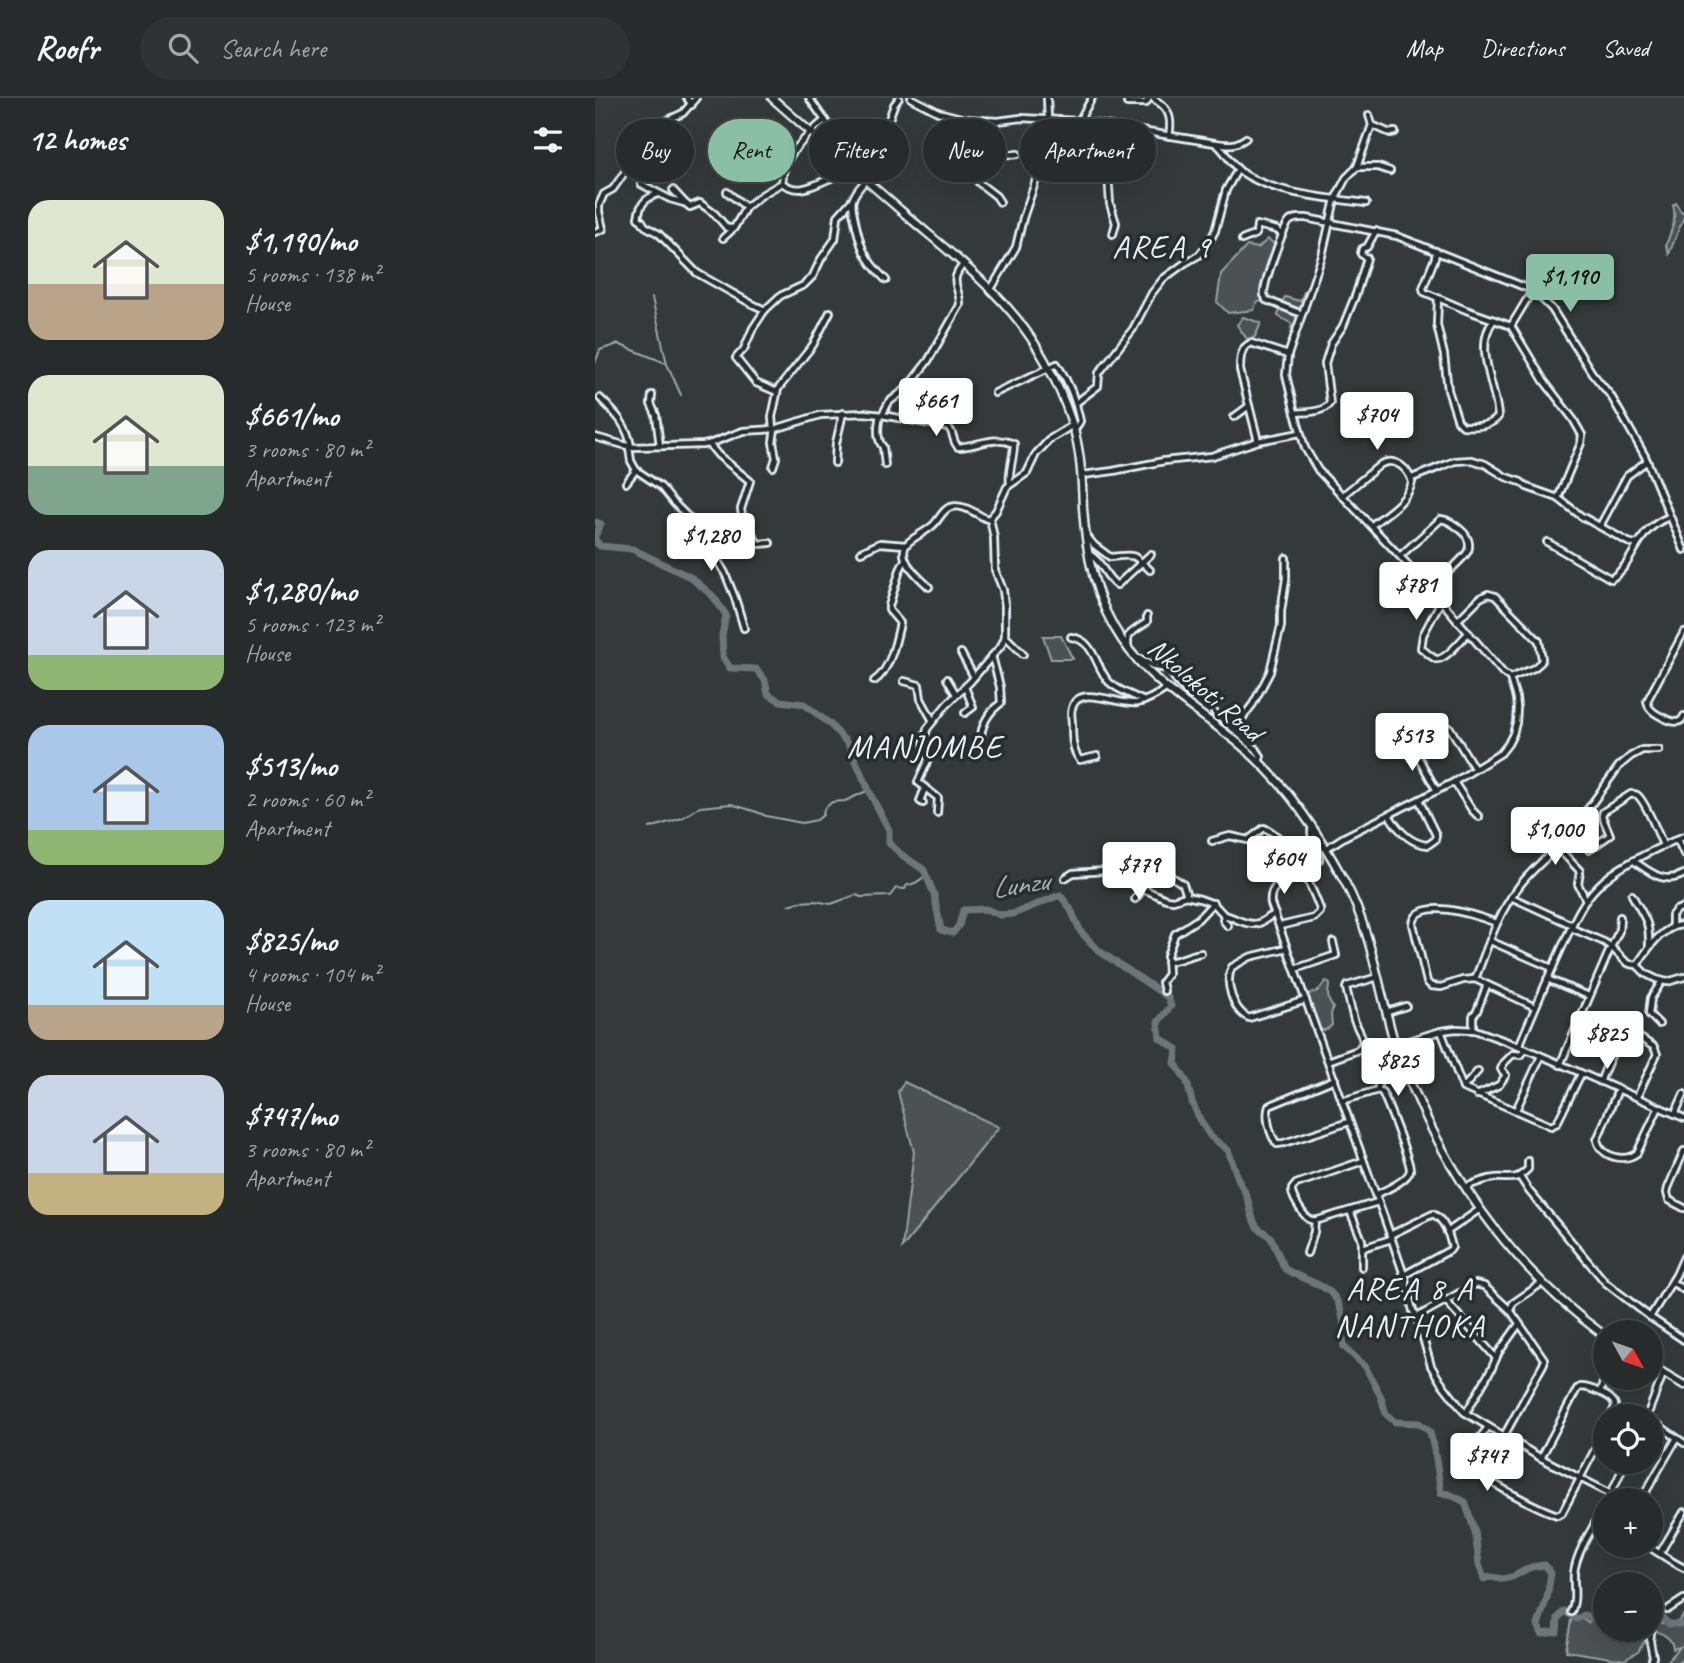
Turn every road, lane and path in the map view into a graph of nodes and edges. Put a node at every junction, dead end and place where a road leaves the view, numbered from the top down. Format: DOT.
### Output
graph roads {
  1 [pos="687,98"];
  2 [pos="696,98"];
  3 [pos="772,98"];
  4 [pos="809,98"];
  5 [pos="899,98"];
  6 [pos="911,98"];
  7 [pos="1047,98"];
  8 [pos="1092,98"];
  9 [pos="1151,98"];
  10 [pos="1128,103"];
  11 [pos="692,104"];
  12 [pos="1370,115"];
  13 [pos="824,119"];
  14 [pos="889,119"];
  15 [pos="962,119"];
  16 [pos="1006,119"];
  17 [pos="1048,119"];
  18 [pos="1080,119"];
  19 [pos="1372,125"];
  20 [pos="809,131"];
  21 [pos="1395,132"];
  22 [pos="809,133"];
  23 [pos="1156,134"];
  24 [pos="1169,136"];
  25 [pos="1246,138"];
  26 [pos="1215,143"];
  27 [pos="1018,153"];
  28 [pos="1006,154"];
  29 [pos="1357,167"];
  30 [pos="1238,169"];
  31 [pos="1390,171"];
  32 [pos="820,182"];
  33 [pos="865,182"];
  34 [pos="868,182"];
  35 [pos="978,182"];
  36 [pos="1034,182"];
  37 [pos="1108,182"];
  38 [pos="782,183"];
  39 [pos="641,184"];
  40 [pos="673,190"];
  41 [pos="727,192"];
  42 [pos="659,194"];
  43 [pos="853,199"];
  44 [pos="1335,200"];
  45 [pos="1000,202"];
  46 [pos="685,203"];
  47 [pos="1366,203"];
  48 [pos="742,206"];
  49 [pos="1331,223"];
  50 [pos="734,228"];
  51 [pos="1376,231"];
  52 [pos="595,232"];
  53 [pos="1114,234"];
  54 [pos="1282,234"];
  55 [pos="723,237"];
  56 [pos="1242,240"];
  57 [pos="1436,251"];
  58 [pos="963,265"];
  59 [pos="886,280"];
  60 [pos="991,289"];
  61 [pos="1532,291"];
  62 [pos="1438,298"];
  63 [pos="765,310"];
  64 [pos="830,312"];
  65 [pos="1302,314"];
  66 [pos="1494,320"];
  67 [pos="1511,326"];
  68 [pos="1287,355"];
  69 [pos="1049,367"];
  70 [pos="777,392"];
  71 [pos="995,393"];
  72 [pos="652,395"];
  73 [pos="600,398"];
  74 [pos="1076,403"];
  75 [pos="1249,406"];
  76 [pos="843,413"];
  77 [pos="1295,413"];
  78 [pos="881,415"];
  79 [pos="1234,417"];
  80 [pos="1074,427"];
  81 [pos="774,429"];
  82 [pos="1300,433"];
  83 [pos="595,436"];
  84 [pos="1258,441"];
  85 [pos="709,444"];
  86 [pos="660,446"];
  87 [pos="630,447"];
  88 [pos="1647,461"];
  89 [pos="835,463"];
  90 [pos="885,465"];
  91 [pos="773,467"];
  92 [pos="636,470"];
  93 [pos="1083,475"];
  94 [pos="1412,478"];
  95 [pos="626,483"];
  96 [pos="1010,484"];
  97 [pos="1342,496"];
  98 [pos="1557,498"];
  99 [pos="1669,517"];
  100 [pos="990,518"];
  101 [pos="1372,525"];
  102 [pos="1600,526"];
  103 [pos="1086,535"];
  104 [pos="1547,542"];
  105 [pos="770,543"];
  106 [pos="1638,543"];
  107 [pos="906,545"];
  108 [pos="1684,550"];
  109 [pos="861,552"];
  110 [pos="1089,554"];
  111 [pos="1151,554"];
  112 [pos="1400,556"];
  113 [pos="1286,558"];
  114 [pos="906,560"];
  115 [pos="1142,562"];
  116 [pos="1150,570"];
  117 [pos="929,587"];
  118 [pos="1430,588"];
  119 [pos="1441,601"];
  120 [pos="1147,616"];
  121 [pos="1457,621"];
  122 [pos="744,628"];
  123 [pos="1684,632"];
  124 [pos="1468,633"];
  125 [pos="1005,636"];
  126 [pos="1070,636"];
  127 [pos="1128,649"];
  128 [pos="961,653"];
  129 [pos="1023,654"];
  130 [pos="992,656"];
  131 [pos="1134,656"];
  132 [pos="1172,657"];
  133 [pos="1161,667"];
  134 [pos="974,677"];
  135 [pos="1510,678"];
  136 [pos="947,679"];
  137 [pos="874,681"];
  138 [pos="904,681"];
  139 [pos="965,687"];
  140 [pos="1166,689"];
  141 [pos="956,694"];
  142 [pos="1191,695"];
  143 [pos="1144,701"];
  144 [pos="1214,712"];
  145 [pos="965,713"];
  146 [pos="1684,716"];
  147 [pos="933,720"];
  148 [pos="1234,729"];
  149 [pos="981,735"];
  150 [pos="1659,750"];
  151 [pos="1097,756"];
  152 [pos="1259,762"];
  153 [pos="1474,768"];
  154 [pos="1454,782"];
  155 [pos="925,788"];
  156 [pos="1437,791"];
  157 [pos="1419,800"];
  158 [pos="923,803"];
  159 [pos="937,813"];
  160 [pos="1389,815"];
  161 [pos="1479,817"];
  162 [pos="1312,825"];
  163 [pos="1684,836"];
  164 [pos="1677,839"];
  165 [pos="1212,841"];
  166 [pos="1663,845"];
  167 [pos="1327,848"];
  168 [pos="1557,849"];
  169 [pos="1589,850"];
  170 [pos="1684,854"];
  171 [pos="1634,861"];
  172 [pos="1301,870"];
  173 [pos="1153,871"];
  174 [pos="1107,872"];
  175 [pos="1684,874"];
  176 [pos="1065,878"];
  177 [pos="1143,889"];
  178 [pos="1632,895"];
  179 [pos="1187,897"];
  180 [pos="1511,898"];
  181 [pos="1135,899"];
  182 [pos="1585,900"];
  183 [pos="1213,903"];
  184 [pos="1684,907"];
  185 [pos="1275,914"];
  186 [pos="1224,915"];
  187 [pos="1620,917"];
  188 [pos="1497,923"];
  189 [pos="1682,925"];
  190 [pos="1228,926"];
  191 [pos="1280,926"];
  192 [pos="1572,926"];
  193 [pos="1672,927"];
  194 [pos="1490,940"];
  195 [pos="1333,942"];
  196 [pos="1611,947"];
  197 [pos="1649,947"];
  198 [pos="1287,948"];
  199 [pos="1201,953"];
  200 [pos="1167,962"];
  201 [pos="1637,965"];
  202 [pos="1552,968"];
  203 [pos="1295,969"];
  204 [pos="1378,977"];
  205 [pos="1684,977"];
  206 [pos="1475,979"];
  207 [pos="1547,979"];
  208 [pos="1662,981"];
  209 [pos="1487,984"];
  210 [pos="1164,991"];
  211 [pos="1589,996"];
  212 [pos="1306,1000"];
  213 [pos="1406,1006"];
  214 [pos="1535,1007"];
  215 [pos="1387,1012"];
  216 [pos="1659,1024"];
  217 [pos="1473,1030"];
  218 [pos="1441,1031"];
  219 [pos="1395,1045"];
  220 [pos="1519,1046"];
  221 [pos="1526,1049"];
  222 [pos="1541,1056"];
  223 [pos="1328,1061"];
  224 [pos="1401,1061"];
  225 [pos="1560,1065"];
  226 [pos="1478,1071"];
  227 [pos="1581,1074"];
  228 [pos="1335,1079"];
  229 [pos="1600,1082"];
  230 [pos="1463,1087"];
  231 [pos="1378,1090"];
  232 [pos="1618,1090"];
  233 [pos="1684,1094"];
  234 [pos="1477,1095"];
  235 [pos="1637,1097"];
  236 [pos="1342,1101"];
  237 [pos="1659,1107"];
  238 [pos="1516,1110"];
  239 [pos="1675,1114"];
  240 [pos="1684,1118"];
  241 [pos="1349,1122"];
  242 [pos="1684,1151"];
  243 [pos="1363,1161"];
  244 [pos="1528,1161"];
  245 [pos="1520,1177"];
  246 [pos="1465,1187"];
  247 [pos="1375,1195"];
  248 [pos="1378,1202"];
  249 [pos="1684,1208"];
  250 [pos="1480,1209"];
  251 [pos="1350,1211"];
  252 [pos="1315,1221"];
  253 [pos="1447,1232"];
  254 [pos="1390,1237"];
  255 [pos="1363,1248"];
  256 [pos="1307,1254"];
  257 [pos="1684,1256"];
  258 [pos="1362,1267"];
  259 [pos="1404,1275"];
  260 [pos="1672,1282"];
  261 [pos="1542,1283"];
  262 [pos="1684,1290"];
  263 [pos="1446,1301"];
  264 [pos="1510,1310"];
  265 [pos="1417,1317"];
  266 [pos="1650,1317"];
  267 [pos="1519,1324"];
  268 [pos="1593,1326"];
  269 [pos="1684,1340"];
  270 [pos="1496,1358"];
  271 [pos="1663,1374"];
  272 [pos="1684,1385"];
  273 [pos="1600,1392"];
  274 [pos="1615,1404"];
  275 [pos="1466,1413"];
  276 [pos="1488,1427"];
  277 [pos="1663,1428"];
  278 [pos="1504,1436"];
  279 [pos="1677,1438"];
  280 [pos="1684,1444"];
  281 [pos="1593,1454"];
  282 [pos="1541,1458"];
  283 [pos="1580,1479"];
  284 [pos="1594,1488"];
  285 [pos="1648,1488"];
  286 [pos="1684,1513"];
  287 [pos="1593,1527"];
  288 [pos="1663,1548"];
  289 [pos="1663,1556"];
  290 [pos="1684,1568"];
  291 [pos="1684,1599"];
  292 [pos="1667,1610"];
  293 [pos="1571,1612"];
  294 [pos="1650,1642"];
  295 [pos="1651,1663"];
  1 -- 11 [label="street"];
  2 -- 11 [label="street"];
  3 -- 20 [label="main road, Nkolokoti Road"];
  4 -- 13 [label="street"];
  5 -- 14 [label="street"];
  6 -- 15 [label="street"];
  7 -- 17 [label="street"];
  8 -- 18 [label="street"];
  9 -- 10 [label="street"];
  9 -- 24 [label="street"];
  11 -- 52 [label="street"];
  12 -- 19 [label="street"];
  16 -- 17 [label="street"];
  19 -- 21 [label="street"];
  19 -- 29 [label="street"];
  22 -- 38 [label="street"];
  23 -- 24 [label="street"];
  24 -- 26 [label="street"];
  25 -- 26 [label="street"];
  26 -- 30 [label="street"];
  27 -- 28 [label="street"];
  29 -- 31 [label="street"];
  29 -- 44 [label="street"];
  30 -- 44 [label="street"];
  30 -- 74 [label="street"];
  32 -- 38 [label="street"];
  33 -- 43 [label="street"];
  34 -- 58 [label="main road, Nkolokoti Road"];
  35 -- 45 [label="street"];
  36 -- 60 [label="street"];
  37 -- 53 [label="street"];
  38 -- 48 [label="street"];
  39 -- 42 [label="street"];
  40 -- 46 [label="street"];
  41 -- 48 [label="street"];
  42 -- 46 [label="street"];
  42 -- 63 [label="street"];
  43 -- 59 [label="street"];
  43 -- 63 [label="street"];
  44 -- 47 [label="street"];
  44 -- 49 [label="street"];
  46 -- 50 [label="street"];
  48 -- 50 [label="street"];
  49 -- 51 [label="street"];
  49 -- 54 [label="street"];
  49 -- 65 [label="street"];
  50 -- 55 [label="street"];
  51 -- 57 [label="street"];
  51 -- 77 [label="street"];
  54 -- 56 [label="street"];
  54 -- 65 [label="street"];
  57 -- 61 [label="street"];
  57 -- 62 [label="street"];
  58 -- 60 [label="main road, Nkolokoti Road"];
  58 -- 78 [label="street"];
  60 -- 69 [label="main road, Nkolokoti Road"];
  61 -- 67 [label="street"];
  61 -- 88 [label="street"];
  62 -- 66 [label="street"];
  62 -- 66 [label="street"];
  63 -- 70 [label="street"];
  64 -- 70 [label="street"];
  65 -- 68 [label="street"];
  66 -- 67 [label="street"];
  67 -- 98 [label="street"];
  68 -- 75 [label="street"];
  68 -- 77 [label="street"];
  69 -- 71 [label="street"];
  69 -- 74 [label="street"];
  69 -- 80 [label="main road, Nkolokoti Road"];
  70 -- 81 [label="street"];
  72 -- 86 [label="street"];
  73 -- 87 [label="street"];
  74 -- 80 [label="street"];
  75 -- 79 [label="street"];
  75 -- 84 [label="street"];
  76 -- 78 [label="street"];
  76 -- 81 [label="street"];
  76 -- 89 [label="street"];
  77 -- 82 [label="street"];
  78 -- 90 [label="street"];
  78 -- 96 [label="street"];
  80 -- 93 [label="main road, Nkolokoti Road"];
  80 -- 96 [label="street"];
  81 -- 85 [label="street"];
  81 -- 91 [label="street"];
  82 -- 84 [label="street"];
  82 -- 97 [label="street"];
  83 -- 87 [label="street"];
  84 -- 93 [label="street"];
  85 -- 86 [label="street"];
  85 -- 105 [label="street"];
  86 -- 87 [label="street"];
  87 -- 92 [label="street"];
  88 -- 99 [label="street"];
  88 -- 102 [label="street"];
  92 -- 95 [label="street"];
  92 -- 122 [label="street"];
  93 -- 103 [label="main road, Nkolokoti Road"];
  94 -- 97 [label="street"];
  94 -- 98 [label="street"];
  94 -- 101 [label="street"];
  96 -- 100 [label="street"];
  97 -- 101 [label="street"];
  98 -- 102 [label="street"];
  99 -- 106 [label="street"];
  99 -- 108 [label="street"];
  100 -- 107 [label="street"];
  100 -- 125 [label="street"];
  101 -- 112 [label="street"];
  102 -- 106 [label="street"];
  103 -- 110 [label="main road, Nkolokoti Road"];
  103 -- 115 [label="street"];
  104 -- 106 [label="street"];
  107 -- 109 [label="street"];
  107 -- 114 [label="street"];
  110 -- 115 [label="street"];
  110 -- 127 [label="main road, Nkolokoti Road"];
  111 -- 115 [label="street"];
  112 -- 118 [label="street"];
  112 -- 118 [label="street"];
  113 -- 148 [label="street"];
  114 -- 117 [label="street"];
  114 -- 137 [label="street"];
  115 -- 116 [label="street"];
  118 -- 119 [label="street"];
  119 -- 121 [label="street"];
  119 -- 124 [label="street"];
  120 -- 127 [label="street"];
  121 -- 124 [label="street"];
  121 -- 135 [label="street"];
  123 -- 146 [label="street"];
  124 -- 135 [label="street"];
  125 -- 129 [label="street"];
  125 -- 130 [label="street"];
  126 -- 143 [label="street"];
  127 -- 131 [label="main road, Nkolokoti Road"];
  128 -- 134 [label="street"];
  130 -- 134 [label="street"];
  130 -- 149 [label="street"];
  131 -- 133 [label="street"];
  131 -- 140 [label="main road, Nkolokoti Road"];
  132 -- 133 [label="street"];
  133 -- 142 [label="street"];
  134 -- 139 [label="street"];
  135 -- 153 [label="street"];
  136 -- 141 [label="street"];
  138 -- 147 [label="street"];
  139 -- 141 [label="street"];
  139 -- 145 [label="street"];
  140 -- 143 [label="street"];
  140 -- 152 [label="main road, Nkolokoti Road"];
  141 -- 147 [label="street"];
  143 -- 151 [label="street"];
  144 -- 148 [label="street"];
  147 -- 155 [label="street"];
  148 -- 152 [label="street"];
  150 -- 168 [label="street"];
  152 -- 162 [label="main road, Nkolokoti Road"];
  153 -- 154 [label="street"];
  153 -- 156 [label="street"];
  154 -- 156 [label="street"];
  154 -- 161 [label="street"];
  155 -- 158 [label="street"];
  155 -- 159 [label="street"];
  156 -- 157 [label="street"];
  157 -- 160 [label="street"];
  157 -- 160 [label="street"];
  160 -- 167 [label="street"];
  162 -- 167 [label="main road, Nkolokoti Road"];
  162 -- 172 [label="street"];
  163 -- 164 [label="street"];
  164 -- 166 [label="street"];
  164 -- 170 [label="street"];
  165 -- 172 [label="street"];
  166 -- 169 [label="street"];
  166 -- 171 [label="street"];
  167 -- 204 [label="main road, Nkolokoti Road"];
  168 -- 180 [label="street"];
  168 -- 182 [label="street"];
  171 -- 175 [label="street"];
  171 -- 182 [label="street"];
  172 -- 185 [label="street"];
  172 -- 191 [label="street"];
  173 -- 174 [label="street"];
  173 -- 177 [label="street"];
  173 -- 179 [label="street"];
  174 -- 176 [label="street"];
  174 -- 177 [label="street"];
  177 -- 179 [label="street"];
  177 -- 181 [label="street"];
  178 -- 197 [label="street"];
  179 -- 183 [label="street"];
  180 -- 188 [label="street"];
  180 -- 192 [label="street"];
  182 -- 192 [label="street"];
  183 -- 186 [label="street"];
  183 -- 200 [label="street"];
  184 -- 193 [label="street"];
  185 -- 186 [label="street"];
  185 -- 191 [label="street"];
  186 -- 190 [label="street"];
  187 -- 196 [label="street"];
  188 -- 194 [label="street"];
  188 -- 206 [label="street"];
  189 -- 193 [label="street"];
  191 -- 198 [label="street"];
  192 -- 196 [label="street"];
  192 -- 202 [label="street"];
  193 -- 197 [label="street"];
  194 -- 202 [label="street"];
  194 -- 206 [label="street"];
  195 -- 203 [label="street"];
  196 -- 201 [label="street"];
  196 -- 211 [label="street"];
  197 -- 201 [label="street"];
  198 -- 203 [label="street"];
  198 -- 212 [label="street"];
  199 -- 200 [label="street"];
  200 -- 210 [label="street"];
  201 -- 208 [label="street"];
  202 -- 207 [label="street"];
  203 -- 212 [label="street"];
  204 -- 215 [label="main road, Nkolokoti Road"];
  204 -- 223 [label="street"];
  205 -- 208 [label="street"];
  206 -- 209 [label="street"];
  207 -- 211 [label="street"];
  207 -- 214 [label="street"];
  208 -- 216 [label="street"];
  209 -- 214 [label="street"];
  209 -- 217 [label="street"];
  211 -- 225 [label="street"];
  212 -- 223 [label="street"];
  213 -- 215 [label="street"];
  214 -- 220 [label="street"];
  215 -- 219 [label="main road, Nkolokoti Road"];
  217 -- 218 [label="street"];
  217 -- 220 [label="street"];
  218 -- 219 [label="street"];
  218 -- 230 [label="street"];
  219 -- 224 [label="main road, Nkolokoti Road"];
  220 -- 221 [label="street"];
  221 -- 222 [label="street"];
  221 -- 234 [label="street"];
  222 -- 225 [label="street"];
  222 -- 238 [label="street"];
  223 -- 228 [label="street"];
  224 -- 231 [label="street"];
  224 -- 246 [label="main road, Nkolokoti Road"];
  225 -- 227 [label="street"];
  226 -- 230 [label="street"];
  227 -- 229 [label="street"];
  227 -- 238 [label="street"];
  228 -- 236 [label="street"];
  228 -- 241 [label="street"];
  229 -- 232 [label="street"];
  229 -- 235 [label="street"];
  230 -- 234 [label="street"];
  231 -- 236 [label="street"];
  231 -- 247 [label="street"];
  232 -- 235 [label="street"];
  232 -- 237 [label="street"];
  233 -- 239 [label="street"];
  234 -- 238 [label="street"];
  235 -- 237 [label="street"];
  236 -- 241 [label="street"];
  237 -- 239 [label="street"];
  239 -- 240 [label="street"];
  241 -- 243 [label="street"];
  242 -- 249 [label="street"];
  243 -- 247 [label="street"];
  243 -- 252 [label="street"];
  244 -- 245 [label="street"];
  245 -- 246 [label="street"];
  245 -- 266 [label="street"];
  246 -- 250 [label="main road, Nkolokoti Road"];
  247 -- 248 [label="street"];
  248 -- 251 [label="street"];
  248 -- 254 [label="street"];
  250 -- 253 [label="street"];
  250 -- 261 [label="main road, Nkolokoti Road"];
  251 -- 252 [label="street"];
  251 -- 255 [label="street"];
  252 -- 256 [label="street"];
  253 -- 254 [label="street"];
  253 -- 259 [label="street"];
  254 -- 255 [label="street"];
  254 -- 259 [label="street"];
  255 -- 258 [label="street"];
  257 -- 260 [label="street"];
  259 -- 265 [label="street"];
  260 -- 262 [label="street"];
  260 -- 266 [label="street"];
  261 -- 264 [label="street"];
  261 -- 268 [label="main road, Nkolokoti Road"];
  263 -- 264 [label="street"];
  263 -- 265 [label="street"];
  263 -- 270 [label="street"];
  264 -- 267 [label="street"];
  265 -- 275 [label="street"];
  266 -- 269 [label="street"];
  267 -- 270 [label="street"];
  267 -- 278 [label="street"];
  270 -- 275 [label="street"];
  271 -- 272 [label="main road"];
  273 -- 274 [label="street"];
  273 -- 282 [label="street"];
  275 -- 276 [label="street"];
  276 -- 278 [label="street"];
  276 -- 283 [label="street"];
  277 -- 279 [label="street"];
  278 -- 282 [label="street"];
  279 -- 280 [label="street"];
  279 -- 285 [label="street"];
  281 -- 283 [label="street"];
  282 -- 283 [label="street"];
  283 -- 284 [label="street"];
  286 -- 288 [label="street"];
  287 -- 293 [label="street"];
  289 -- 290 [label="street"];
  291 -- 292 [label="street"];
  294 -- 295 [label="street"];
}
